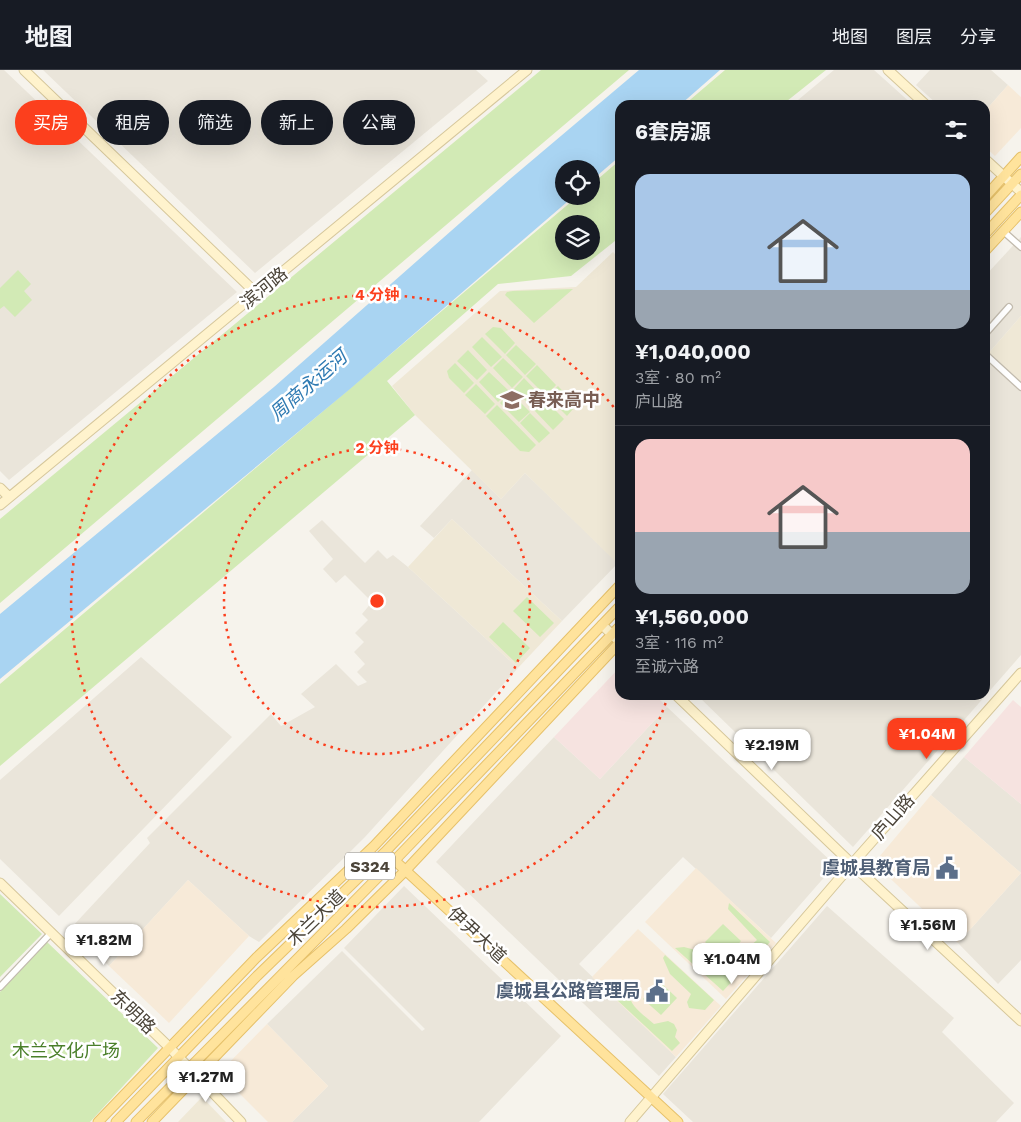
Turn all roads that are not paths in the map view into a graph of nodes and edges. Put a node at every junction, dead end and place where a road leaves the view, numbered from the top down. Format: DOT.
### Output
graph roads {
  1 [pos="24,70"];
  2 [pos="526,70"];
  3 [pos="888,70"];
  4 [pos="921,100"];
  5 [pos="1021,157"];
  6 [pos="990,163"];
  7 [pos="1021,174"];
  8 [pos="1004,176"];
  9 [pos="1012,184"];
  10 [pos="990,191"];
  11 [pos="1021,193"];
  12 [pos="990,208"];
  13 [pos="1021,212"];
  14 [pos="990,228"];
  15 [pos="1003,231"];
  16 [pos="990,245"];
  17 [pos="1021,247"];
  18 [pos="256,294"];
  19 [pos="1009,307"];
  20 [pos="990,328"];
  21 [pos="990,359"];
  22 [pos="1021,387"];
  23 [pos="0,488"];
  24 [pos="9,497"];
  25 [pos="0,505"];
  26 [pos="615,590"];
  27 [pos="615,611"];
  28 [pos="602,625"];
  29 [pos="615,631"];
  30 [pos="612,634"];
  31 [pos="615,637"];
  32 [pos="615,647"];
  33 [pos="1021,672"];
  34 [pos="681,700"];
  35 [pos="385,852"];
  36 [pos="395,860"];
  37 [pos="852,864"];
  38 [pos="406,870"];
  39 [pos="0,883"];
  40 [pos="52,932"];
  41 [pos="0,986"];
  42 [pos="1021,1021"];
  43 [pos="169,1047"];
  44 [pos="178,1056"];
  45 [pos="188,1068"];
  46 [pos="196,1076"];
  47 [pos="652,1097"];
  48 [pos="98,1122"];
  49 [pos="116,1122"];
  50 [pos="136,1122"];
  51 [pos="152,1122"];
  52 [pos="241,1122"];
  53 [pos="630,1122"];
  54 [pos="678,1122"];
  1 -- 18 [label="street"];
  2 -- 18 [label="street, 滨河路"];
  3 -- 4 [label="street"];
  5 -- 8 [label="main road"];
  6 -- 8 [label="street"];
  7 -- 9 [label="main road"];
  8 -- 9 [label="street"];
  8 -- 10 [label="main road"];
  9 -- 11 [label="street"];
  9 -- 12 [label="main road"];
  11 -- 14 [label="main road"];
  13 -- 15 [label="main road"];
  15 -- 16 [label="main road"];
  15 -- 17 [label="street"];
  18 -- 24 [label="street, 滨河路"];
  19 -- 20 [label="street"];
  21 -- 22 [label="street"];
  23 -- 24 [label="street"];
  24 -- 25 [label="street, 滨河路"];
  26 -- 43 [label="main road"];
  27 -- 28 [label="main road, 木兰大道 / S324"];
  28 -- 30 [label="street"];
  28 -- 35 [label="main road, 木兰大道 / S324"];
  29 -- 30 [label="main road, 木兰大道 / S324"];
  30 -- 31 [label="street"];
  30 -- 36 [label="main road, 木兰大道 / S324"];
  32 -- 38 [label="main road"];
  33 -- 37 [label="street, 庐山路"];
  34 -- 37 [label="street"];
  35 -- 36 [label="main road, 伊尹大道"];
  35 -- 44 [label="main road, 木兰大道 / S324"];
  36 -- 38 [label="main road, 伊尹大道"];
  36 -- 45 [label="main road, 木兰大道 / S324"];
  37 -- 42 [label="street"];
  37 -- 47 [label="street, 庐山路"];
  38 -- 46 [label="main road"];
  38 -- 47 [label="main road, 伊尹大道"];
  39 -- 40 [label="street, 东明路"];
  40 -- 41 [label="street"];
  40 -- 43 [label="street, 东明路"];
  43 -- 44 [label="street, 东明路"];
  43 -- 48 [label="main road"];
  44 -- 45 [label="street, 东明路"];
  44 -- 49 [label="main road, 木兰大道 / S324"];
  45 -- 46 [label="street, 东明路"];
  45 -- 50 [label="main road, 木兰大道 / S324"];
  46 -- 51 [label="main road"];
  46 -- 52 [label="street, 东明路"];
  47 -- 53 [label="street, 庐山路"];
  47 -- 54 [label="main road, 伊尹大道"];
}
